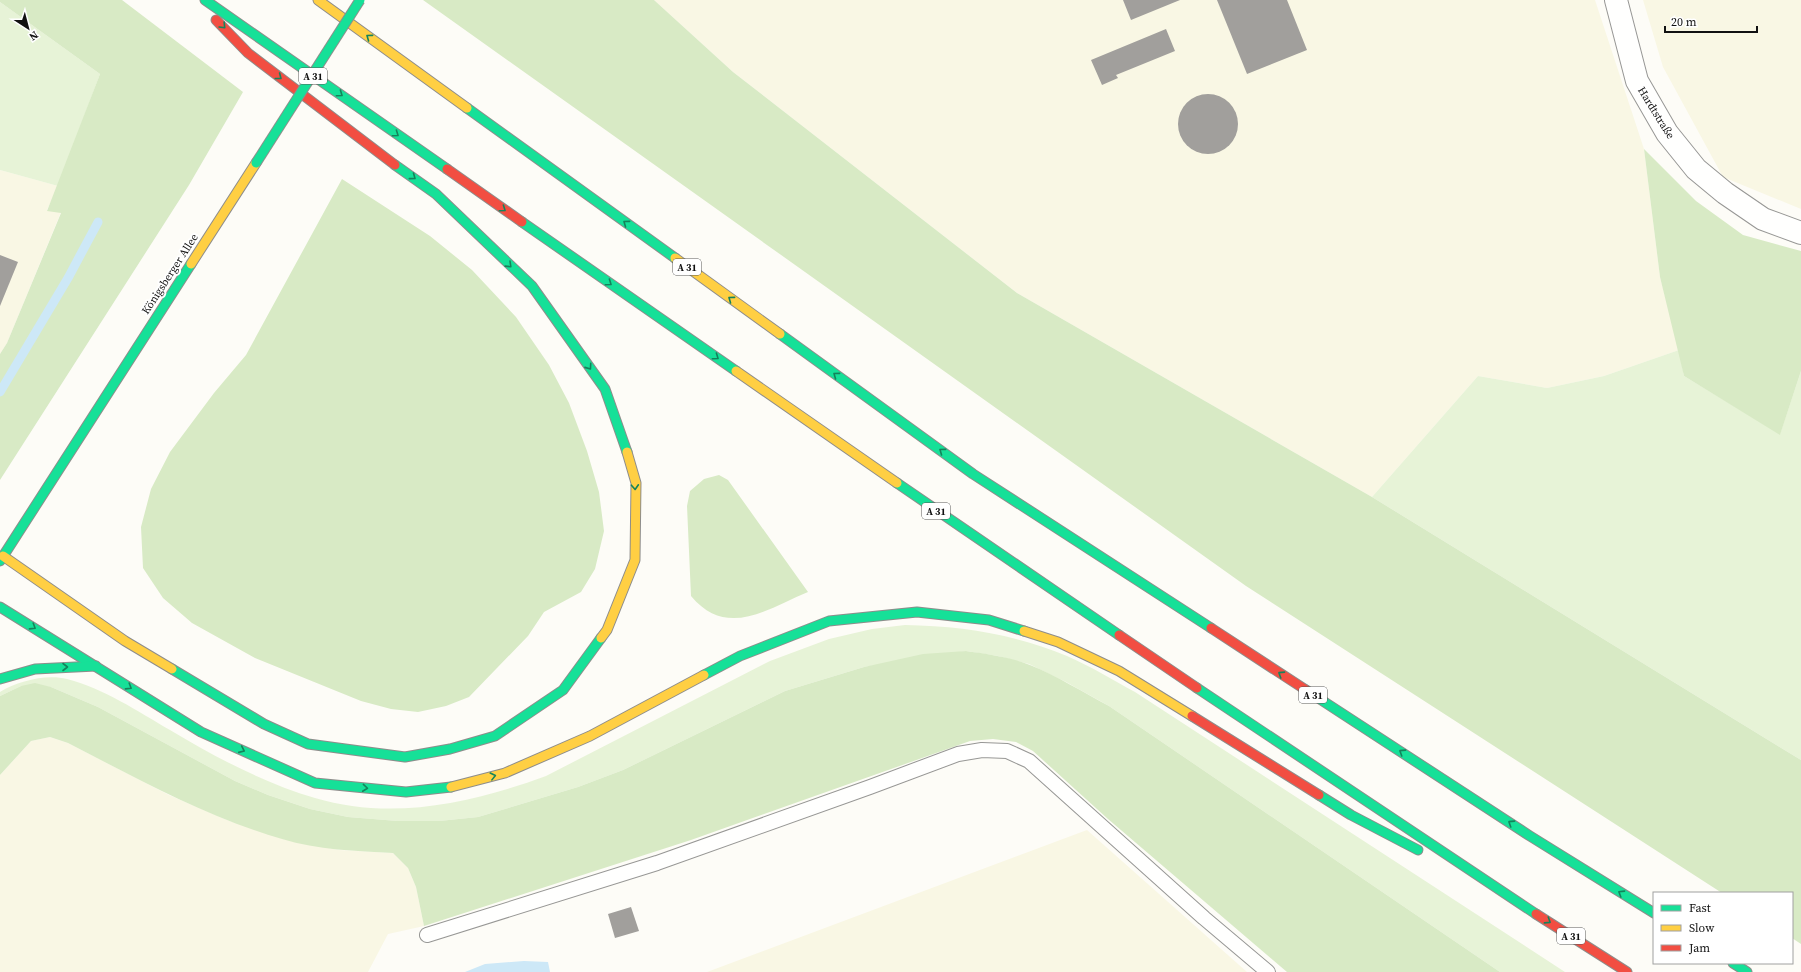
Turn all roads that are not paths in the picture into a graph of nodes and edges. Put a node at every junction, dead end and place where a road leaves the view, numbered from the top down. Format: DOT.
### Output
graph roads {
  1 [pos="197,0"];
  2 [pos="205,0"];
  3 [pos="318,0"];
  4 [pos="360,0"];
  5 [pos="1616,0"];
  6 [pos="1801,233"];
  7 [pos="2,558"];
  8 [pos="0,607"];
  9 [pos="96,666"];
  10 [pos="0,679"];
  11 [pos="1515,900"];
  12 [pos="1653,912"];
  13 [pos="427,935"];
  14 [pos="1735,964"];
  15 [pos="1268,972"];
  16 [pos="1627,972"];
  17 [pos="1747,972"];
  1 -- 7 [label="main road, one-way"];
  2 -- 11 [label="main road, A 31, one-way"];
  12 -- 3 [label="main road, A 31, one-way"];
  4 -- 7 [label="main road, Königsberger Allee, bridge"];
  5 -- 6 [label="street, Hardtstraße"];
  8 -- 9 [label="main road, one-way"];
  10 -- 9 [label="main road, one-way"];
  9 -- 11 [label="main road, one-way"];
  11 -- 16 [label="main road, A 31, one-way"];
  13 -- 15 [label="lane"];
  14 -- 17 [label="main road"];
}
